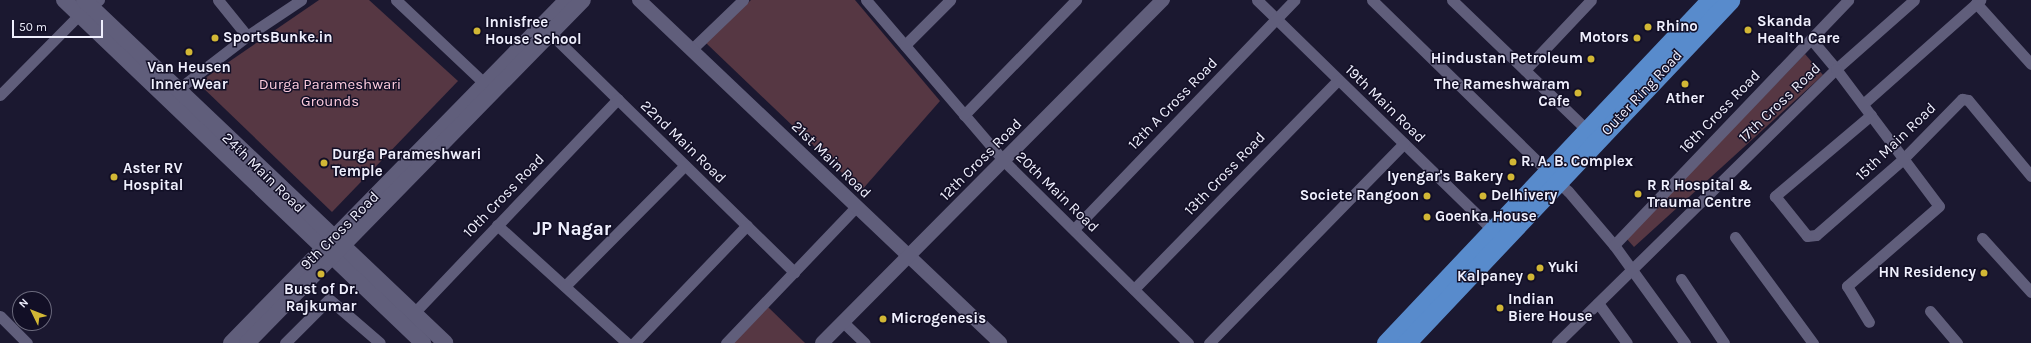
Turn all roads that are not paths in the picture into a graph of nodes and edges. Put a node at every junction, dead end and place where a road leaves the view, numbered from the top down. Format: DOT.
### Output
graph roads {
  1 [pos="64,0"];
  2 [pos="218,0"];
  3 [pos="301,0"];
  4 [pos="396,0"];
  5 [pos="567,0"];
  6 [pos="583,0"];
  7 [pos="639,0"];
  8 [pos="742,0"];
  9 [pos="867,0"];
  10 [pos="950,0"];
  11 [pos="1076,0"];
  12 [pos="1163,0"];
  13 [pos="1257,0"];
  14 [pos="1294,0"];
  15 [pos="1372,0"];
  16 [pos="1452,0"];
  17 [pos="1591,0"];
  18 [pos="1710,0"];
  19 [pos="1730,0"];
  20 [pos="1848,0"];
  21 [pos="1914,0"];
  22 [pos="1978,2"];
  23 [pos="88,5"];
  24 [pos="1276,19"];
  25 [pos="550,33"];
  26 [pos="247,36"];
  27 [pos="1811,39"];
  28 [pos="905,46"];
  29 [pos="692,49"];
  30 [pos="2030,60"];
  31 [pos="1836,69"];
  32 [pos="1525,70"];
  33 [pos="1338,80"];
  34 [pos="485,84"];
  35 [pos="177,90"];
  36 [pos="0,95"];
  37 [pos="618,99"];
  38 [pos="1863,104"];
  39 [pos="964,115"];
  40 [pos="1872,115"];
  41 [pos="1587,130"];
  42 [pos="1404,143"];
  43 [pos="1902,160"];
  44 [pos="1004,161"];
  45 [pos="685,165"];
  46 [pos="1554,176"];
  47 [pos="2031,176"];
  48 [pos="855,208"];
  49 [pos="497,225"];
  50 [pos="747,225"];
  51 [pos="1074,229"];
  52 [pos="1493,230"];
  53 [pos="1735,237"];
  54 [pos="1982,238"];
  55 [pos="1614,245"];
  56 [pos="332,249"];
  57 [pos="908,255"];
  58 [pos="1630,269"];
  59 [pos="794,272"];
  60 [pos="1680,279"];
  61 [pos="565,286"];
  62 [pos="1134,289"];
  63 [pos="2031,292"];
  64 [pos="1598,303"];
  65 [pos="1930,311"];
  66 [pos="413,314"];
  67 [pos="0,316"];
  68 [pos="843,322"];
  69 [pos="1869,322"];
  70 [pos="1564,341"];
  71 [pos="27,343"];
  72 [pos="231,343"];
  73 [pos="247,343"];
  74 [pos="285,343"];
  75 [pos="380,343"];
  76 [pos="423,343"];
  77 [pos="445,343"];
  78 [pos="627,343"];
  79 [pos="634,343"];
  80 [pos="726,343"];
  81 [pos="822,343"];
  82 [pos="865,343"];
  83 [pos="1000,343"];
  84 [pos="1188,343"];
  85 [pos="1209,343"];
  86 [pos="1386,343"];
  87 [pos="1406,343"];
  88 [pos="1627,343"];
  89 [pos="1685,343"];
  90 [pos="1724,343"];
  91 [pos="1813,343"];
  92 [pos="1957,343"];
  1 -- 23 [label="main road, 24th Main Road"];
  2 -- 26 [label="street"];
  3 -- 26 [label="street"];
  4 -- 34 [label="street"];
  5 -- 34 [label="main road, 9th Cross Road"];
  6 -- 25 [label="main road, 9th Cross Road"];
  7 -- 29 [label="street, 21st Main Road"];
  8 -- 29 [label="street"];
  9 -- 28 [label="street, 20th Main Road"];
  10 -- 28 [label="street"];
  11 -- 39 [label="street"];
  12 -- 44 [label="street, 12th Cross Road"];
  13 -- 24 [label="street, 19th Main Road"];
  14 -- 24 [label="street, 12th A Cross Road"];
  15 -- 46 [label="street"];
  16 -- 32 [label="street"];
  17 -- 32 [label="street"];
  18 -- 41 [label="highway, Outer Ring Road"];
  19 -- 46 [label="highway, Outer Ring Road"];
  20 -- 27 [label="street, 16th Cross Road"];
  21 -- 31 [label="street"];
  22 -- 30 [label="street"];
  22 -- 38 [label="street"];
  23 -- 35 [label="main road, 24th Main Road"];
  23 -- 36 [label="street"];
  23 -- 56 [label="main road, 24th Main Road"];
  24 -- 33 [label="street, 19th Main Road"];
  24 -- 51 [label="street, 12th A Cross Road"];
  25 -- 37 [label="street, 22nd Main Road"];
  25 -- 56 [label="main road, 9th Cross Road"];
  26 -- 35 [label="street"];
  27 -- 31 [label="street"];
  27 -- 55 [label="street, 16th Cross Road"];
  28 -- 39 [label="street, 20th Main Road"];
  29 -- 48 [label="street, 21st Main Road"];
  31 -- 38 [label="street, 17th Cross Road"];
  31 -- 58 [label="street, 17th Cross Road"];
  32 -- 41 [label="street"];
  33 -- 42 [label="street, 19th Main Road"];
  33 -- 62 [label="street, 13th Cross Road"];
  34 -- 56 [label="main road, 9th Cross Road"];
  35 -- 56 [label="main road, 24th Main Road"];
  37 -- 45 [label="street, 22nd Main Road"];
  37 -- 49 [label="street, 10th Cross Road"];
  38 -- 40 [label="street, 17th Cross Road"];
  39 -- 44 [label="street, 20th Main Road"];
  40 -- 43 [label="street, 17th Cross Road"];
  40 -- 43 [label="street, 15th Main Road"];
  41 -- 46 [label="highway, Outer Ring Road"];
  42 -- 52 [label="street, 19th Main Road"];
  42 -- 85 [label="street"];
  43 -- 47 [label="street, 15th Main Road"];
  43 -- 69 [label="street, 17th Cross Road"];
  44 -- 51 [label="street, 20th Main Road"];
  44 -- 57 [label="street, 12th Cross Road"];
  45 -- 50 [label="street, 22nd Main Road"];
  45 -- 61 [label="street"];
  46 -- 52 [label="highway, Outer Ring Road"];
  46 -- 55 [label="street"];
  46 -- 87 [label="highway, Outer Ring Road"];
  48 -- 57 [label="street, 21st Main Road"];
  48 -- 59 [label="street"];
  49 -- 61 [label="street"];
  49 -- 66 [label="street, 10th Cross Road"];
  50 -- 59 [label="street, 22nd Main Road"];
  50 -- 79 [label="street"];
  51 -- 62 [label="street, 20th Main Road"];
  52 -- 86 [label="highway, Outer Ring Road"];
  53 -- 91 [label="street"];
  54 -- 63 [label="street"];
  55 -- 58 [label="street"];
  56 -- 66 [label="main road, 24th Main Road"];
  56 -- 72 [label="main road, 9th Cross Road"];
  56 -- 73 [label="main road, 9th Cross Road"];
  56 -- 76 [label="main road, 24th Main Road"];
  57 -- 68 [label="street, 12th Cross Road"];
  57 -- 83 [label="street, 21st Main Road"];
  58 -- 64 [label="street, 17th Cross Road"];
  58 -- 89 [label="street"];
  59 -- 80 [label="street"];
  60 -- 90 [label="street"];
  61 -- 78 [label="street"];
  62 -- 84 [label="street, 20th Main Road"];
  64 -- 70 [label="street, 17th Cross Road"];
  64 -- 88 [label="street"];
  65 -- 92 [label="street"];
  66 -- 77 [label="main road, 24th Main Road"];
  67 -- 71 [label="street"];
  68 -- 81 [label="street, 12th Cross Road"];
  68 -- 82 [label="street"];
  74 -- 75 [label="street"];
}
